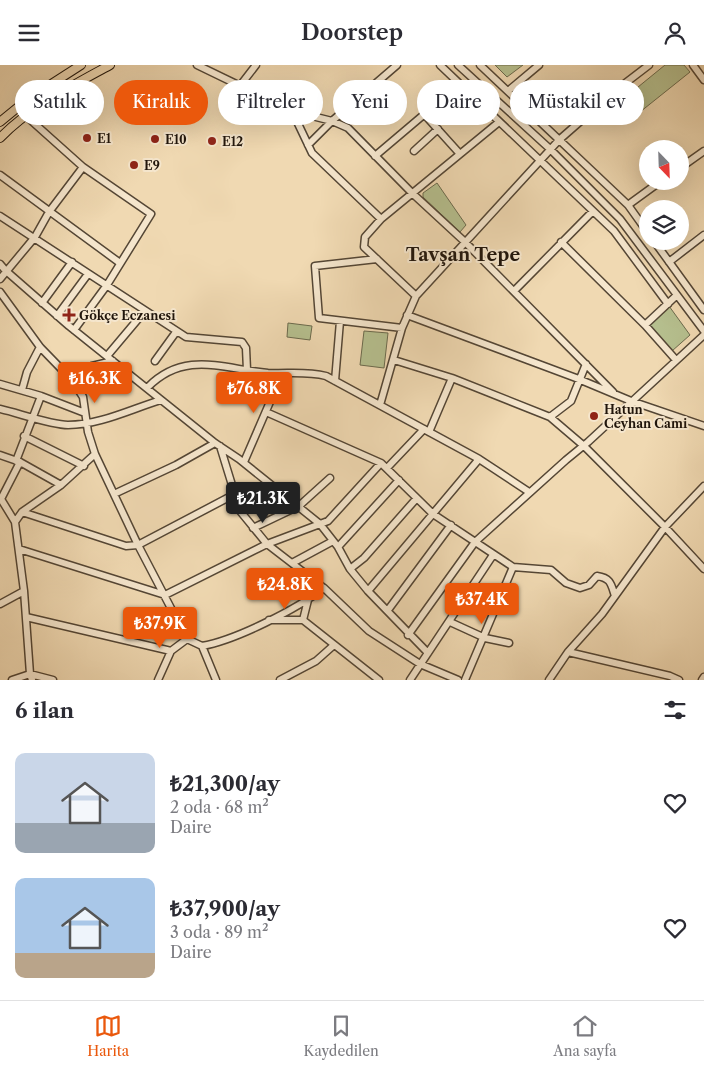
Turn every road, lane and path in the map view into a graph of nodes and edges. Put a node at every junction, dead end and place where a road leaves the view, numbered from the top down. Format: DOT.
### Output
graph roads {
  1 [pos="81,65"];
  2 [pos="110,65"];
  3 [pos="197,65"];
  4 [pos="256,65"];
  5 [pos="397,65"];
  6 [pos="440,65"];
  7 [pos="458,65"];
  8 [pos="480,65"];
  9 [pos="539,65"];
  10 [pos="693,65"];
  11 [pos="647,66"];
  12 [pos="82,80"];
  13 [pos="226,80"];
  14 [pos="244,80"];
  15 [pos="456,80"];
  16 [pos="704,80"];
  17 [pos="508,91"];
  18 [pos="323,119"];
  19 [pos="417,119"];
  20 [pos="332,121"];
  21 [pos="0,122"];
  22 [pos="500,123"];
  23 [pos="16,125"];
  24 [pos="36,125"];
  25 [pos="299,125"];
  26 [pos="434,125"];
  27 [pos="495,125"];
  28 [pos="438,129"];
  29 [pos="0,139"];
  30 [pos="558,140"];
  31 [pos="308,145"];
  32 [pos="550,149"];
  33 [pos="414,151"];
  34 [pos="704,151"];
  35 [pos="460,154"];
  36 [pos="375,157"];
  37 [pos="540,159"];
  38 [pos="689,162"];
  39 [pos="83,167"];
  40 [pos="0,175"];
  41 [pos="649,190"];
  42 [pos="412,194"];
  43 [pos="628,205"];
  44 [pos="593,211"];
  45 [pos="48,212"];
  46 [pos="0,216"];
  47 [pos="381,219"];
  48 [pos="639,220"];
  49 [pos="704,235"];
  50 [pos="35,237"];
  51 [pos="465,241"];
  52 [pos="561,242"];
  53 [pos="660,250"];
  54 [pos="377,259"];
  55 [pos="668,262"];
  56 [pos="72,263"];
  57 [pos="120,263"];
  58 [pos="0,264"];
  59 [pos="5,270"];
  60 [pos="88,274"];
  61 [pos="0,279"];
  62 [pos="107,285"];
  63 [pos="514,291"];
  64 [pos="0,293"];
  65 [pos="677,295"];
  66 [pos="416,296"];
  67 [pos="42,303"];
  68 [pos="668,304"];
  69 [pos="704,310"];
  70 [pos="144,312"];
  71 [pos="407,315"];
  72 [pos="57,316"];
  73 [pos="340,321"];
  74 [pos="645,325"];
  75 [pos="402,329"];
  76 [pos="74,330"];
  77 [pos="176,332"];
  78 [pos="704,333"];
  79 [pos="40,347"];
  80 [pos="108,356"];
  81 [pos="394,360"];
  82 [pos="676,360"];
  83 [pos="113,361"];
  84 [pos="155,361"];
  85 [pos="586,364"];
  86 [pos="247,370"];
  87 [pos="282,374"];
  88 [pos="452,378"];
  89 [pos="72,379"];
  90 [pos="580,379"];
  91 [pos="335,381"];
  92 [pos="0,384"];
  93 [pos="148,387"];
  94 [pos="22,389"];
  95 [pos="613,392"];
  96 [pos="41,396"];
  97 [pos="161,399"];
  98 [pos="631,401"];
  99 [pos="380,405"];
  100 [pos="0,409"];
  101 [pos="85,413"];
  102 [pos="266,413"];
  103 [pos="33,417"];
  104 [pos="550,417"];
  105 [pos="87,423"];
  106 [pos="704,426"];
  107 [pos="427,430"];
  108 [pos="24,436"];
  109 [pos="218,444"];
  110 [pos="584,446"];
  111 [pos="95,454"];
  112 [pos="0,455"];
  113 [pos="479,459"];
  114 [pos="18,462"];
  115 [pos="244,462"];
  116 [pos="381,463"];
  117 [pos="84,466"];
  118 [pos="387,468"];
  119 [pos="330,478"];
  120 [pos="399,480"];
  121 [pos="61,485"];
  122 [pos="704,486"];
  123 [pos="529,492"];
  124 [pos="114,494"];
  125 [pos="235,494"];
  126 [pos="416,499"];
  127 [pos="300,506"];
  128 [pos="22,512"];
  129 [pos="433,514"];
  130 [pos="15,522"];
  131 [pos="320,525"];
  132 [pos="451,525"];
  133 [pos="665,527"];
  134 [pos="253,528"];
  135 [pos="475,542"];
  136 [pos="267,544"];
  137 [pos="336,544"];
  138 [pos="138,545"];
  139 [pos="19,549"];
  140 [pos="493,555"];
  141 [pos="294,562"];
  142 [pos="513,567"];
  143 [pos="350,569"];
  144 [pos="704,569"];
  145 [pos="324,588"];
  146 [pos="24,591"];
  147 [pos="368,591"];
  148 [pos="165,595"];
  149 [pos="614,597"];
  150 [pos="308,600"];
  151 [pos="0,604"];
  152 [pos="388,610"];
  153 [pos="26,617"];
  154 [pos="268,620"];
  155 [pos="303,620"];
  156 [pos="450,622"];
  157 [pos="408,635"];
  158 [pos="485,638"];
  159 [pos="187,639"];
  160 [pos="509,643"];
  161 [pos="334,645"];
  162 [pos="202,646"];
  163 [pos="171,651"];
  164 [pos="568,652"];
  165 [pos="428,653"];
  166 [pos="420,664"];
  167 [pos="31,677"];
  168 [pos="704,677"];
  169 [pos="12,680"];
  170 [pos="53,680"];
  171 [pos="158,680"];
  172 [pos="216,680"];
  173 [pos="280,680"];
  174 [pos="379,680"];
  175 [pos="410,680"];
  176 [pos="458,680"];
  177 [pos="466,680"];
  178 [pos="549,680"];
  179 [pos="679,680"];
  180 [pos="702,680"];
  1 -- 21 [label="main road"];
  2 -- 12 [label="main road"];
  3 -- 13 [label="street"];
  4 -- 14 [label="street"];
  5 -- 20 [label="street"];
  6 -- 15 [label="street"];
  7 -- 32 [label="street"];
  8 -- 17 [label="street"];
  9 -- 17 [label="street"];
  10 -- 16 [label="street"];
  11 -- 30 [label="street"];
  17 -- 30 [label="street"];
  18 -- 20 [label="street"];
  19 -- 36 [label="street"];
  20 -- 31 [label="street"];
  20 -- 36 [label="street"];
  22 -- 37 [label="street"];
  23 -- 29 [label="main road"];
  24 -- 39 [label="street"];
  25 -- 31 [label="street"];
  26 -- 28 [label="street"];
  27 -- 35 [label="street"];
  28 -- 33 [label="street"];
  28 -- 35 [label="street"];
  30 -- 32 [label="street"];
  30 -- 43 [label="street"];
  31 -- 47 [label="street"];
  32 -- 37 [label="street"];
  32 -- 65 [label="street"];
  34 -- 38 [label="street"];
  35 -- 42 [label="street"];
  36 -- 42 [label="street"];
  37 -- 44 [label="street"];
  37 -- 51 [label="street"];
  39 -- 45 [label="street"];
  39 -- 57 [label="street"];
  40 -- 45 [label="street"];
  41 -- 43 [label="street"];
  42 -- 47 [label="street"];
  42 -- 51 [label="street"];
  43 -- 48 [label="street"];
  44 -- 52 [label="street"];
  44 -- 68 [label="street"];
  45 -- 50 [label="street"];
  45 -- 57 [label="street"];
  46 -- 50 [label="street"];
  47 -- 54 [label="street"];
  49 -- 55 [label="street"];
  50 -- 56 [label="street"];
  50 -- 59 [label="street"];
  51 -- 63 [label="street"];
  51 -- 66 [label="street"];
  52 -- 63 [label="street"];
  52 -- 74 [label="street"];
  53 -- 55 [label="street"];
  54 -- 66 [label="street"];
  54 -- 73 [label="street"];
  55 -- 69 [label="street"];
  56 -- 60 [label="street"];
  56 -- 67 [label="street"];
  57 -- 62 [label="street"];
  58 -- 59 [label="street"];
  59 -- 61 [label="street"];
  59 -- 67 [label="street"];
  60 -- 62 [label="street"];
  60 -- 72 [label="street"];
  62 -- 70 [label="street"];
  62 -- 76 [label="street"];
  63 -- 85 [label="street"];
  64 -- 79 [label="street"];
  65 -- 68 [label="street"];
  65 -- 78 [label="street"];
  66 -- 71 [label="street"];
  67 -- 72 [label="street"];
  68 -- 74 [label="street"];
  70 -- 77 [label="street"];
  70 -- 80 [label="street"];
  71 -- 75 [label="street"];
  71 -- 90 [label="street"];
  72 -- 76 [label="street"];
  73 -- 75 [label="street"];
  73 -- 91 [label="street"];
  74 -- 82 [label="street"];
  75 -- 81 [label="street"];
  76 -- 80 [label="street"];
  77 -- 84 [label="street"];
  77 -- 86 [label="street"];
  78 -- 82 [label="street"];
  79 -- 89 [label="street"];
  79 -- 94 [label="street"];
  80 -- 83 [label="street"];
  81 -- 88 [label="street"];
  81 -- 99 [label="street"];
  82 -- 98 [label="street"];
  83 -- 89 [label="street"];
  83 -- 93 [label="street"];
  85 -- 90 [label="street"];
  85 -- 95 [label="street"];
  86 -- 87 [label="street"];
  86 -- 93 [label="street"];
  87 -- 91 [label="street"];
  87 -- 102 [label="street"];
  88 -- 104 [label="street"];
  88 -- 107 [label="street"];
  89 -- 101 [label="street"];
  90 -- 95 [label="street"];
  90 -- 104 [label="street"];
  91 -- 99 [label="street"];
  92 -- 94 [label="street"];
  93 -- 97 [label="street"];
  94 -- 96 [label="street"];
  95 -- 98 [label="street"];
  96 -- 101 [label="street"];
  96 -- 103 [label="street"];
  97 -- 105 [label="street"];
  97 -- 109 [label="street"];
  98 -- 106 [label="street"];
  98 -- 110 [label="street"];
  99 -- 107 [label="street"];
  100 -- 103 [label="street"];
  101 -- 105 [label="street"];
  102 -- 115 [label="street"];
  102 -- 116 [label="street"];
  103 -- 105 [label="street"];
  103 -- 108 [label="street"];
  104 -- 110 [label="street"];
  105 -- 111 [label="street"];
  107 -- 113 [label="street"];
  107 -- 118 [label="street"];
  108 -- 114 [label="street"];
  108 -- 117 [label="street"];
  109 -- 115 [label="street"];
  109 -- 124 [label="street"];
  109 -- 125 [label="street"];
  110 -- 123 [label="street"];
  110 -- 133 [label="street"];
  111 -- 117 [label="street"];
  111 -- 124 [label="street"];
  112 -- 114 [label="street"];
  113 -- 123 [label="street"];
  113 -- 129 [label="street"];
  114 -- 121 [label="street"];
  114 -- 130 [label="street"];
  115 -- 127 [label="street"];
  116 -- 118 [label="street"];
  116 -- 131 [label="street"];
  117 -- 121 [label="street"];
  118 -- 120 [label="street"];
  119 -- 127 [label="street"];
  120 -- 126 [label="street"];
  120 -- 137 [label="street"];
  121 -- 128 [label="street"];
  122 -- 133 [label="street"];
  123 -- 135 [label="street"];
  124 -- 138 [label="street"];
  125 -- 134 [label="street"];
  125 -- 138 [label="street"];
  126 -- 129 [label="street"];
  126 -- 143 [label="street"];
  127 -- 131 [label="street"];
  127 -- 134 [label="street"];
  128 -- 130 [label="street"];
  128 -- 138 [label="street"];
  129 -- 132 [label="street"];
  129 -- 147 [label="street"];
  130 -- 139 [label="street"];
  131 -- 136 [label="street"];
  131 -- 137 [label="street"];
  132 -- 135 [label="street"];
  132 -- 152 [label="street"];
  133 -- 144 [label="street"];
  133 -- 149 [label="street"];
  134 -- 136 [label="street"];
  135 -- 140 [label="street"];
  135 -- 157 [label="street"];
  136 -- 141 [label="street"];
  136 -- 148 [label="street"];
  137 -- 141 [label="street"];
  137 -- 143 [label="street"];
  138 -- 148 [label="street"];
  139 -- 146 [label="street"];
  139 -- 148 [label="street"];
  140 -- 142 [label="street"];
  140 -- 156 [label="street"];
  141 -- 145 [label="street"];
  142 -- 149 [label="street"];
  142 -- 158 [label="street"];
  143 -- 147 [label="street"];
  145 -- 150 [label="street"];
  145 -- 166 [label="street"];
  146 -- 151 [label="street"];
  146 -- 153 [label="street"];
  147 -- 152 [label="street"];
  148 -- 159 [label="street"];
  149 -- 164 [label="street"];
  150 -- 154 [label="street"];
  150 -- 155 [label="street"];
  152 -- 157 [label="street"];
  153 -- 163 [label="street"];
  153 -- 167 [label="street"];
  154 -- 155 [label="street"];
  154 -- 162 [label="street"];
  155 -- 161 [label="street"];
  156 -- 158 [label="street"];
  156 -- 165 [label="street"];
  157 -- 165 [label="street"];
  158 -- 160 [label="street"];
  158 -- 177 [label="street"];
  159 -- 162 [label="street"];
  159 -- 163 [label="street"];
  161 -- 173 [label="street"];
  161 -- 174 [label="street"];
  162 -- 172 [label="street"];
  163 -- 171 [label="street"];
  164 -- 178 [label="street"];
  164 -- 179 [label="street"];
  165 -- 166 [label="street"];
  166 -- 175 [label="street"];
  166 -- 176 [label="street"];
  167 -- 169 [label="street"];
  167 -- 170 [label="street"];
  168 -- 180 [label="street"];
}
